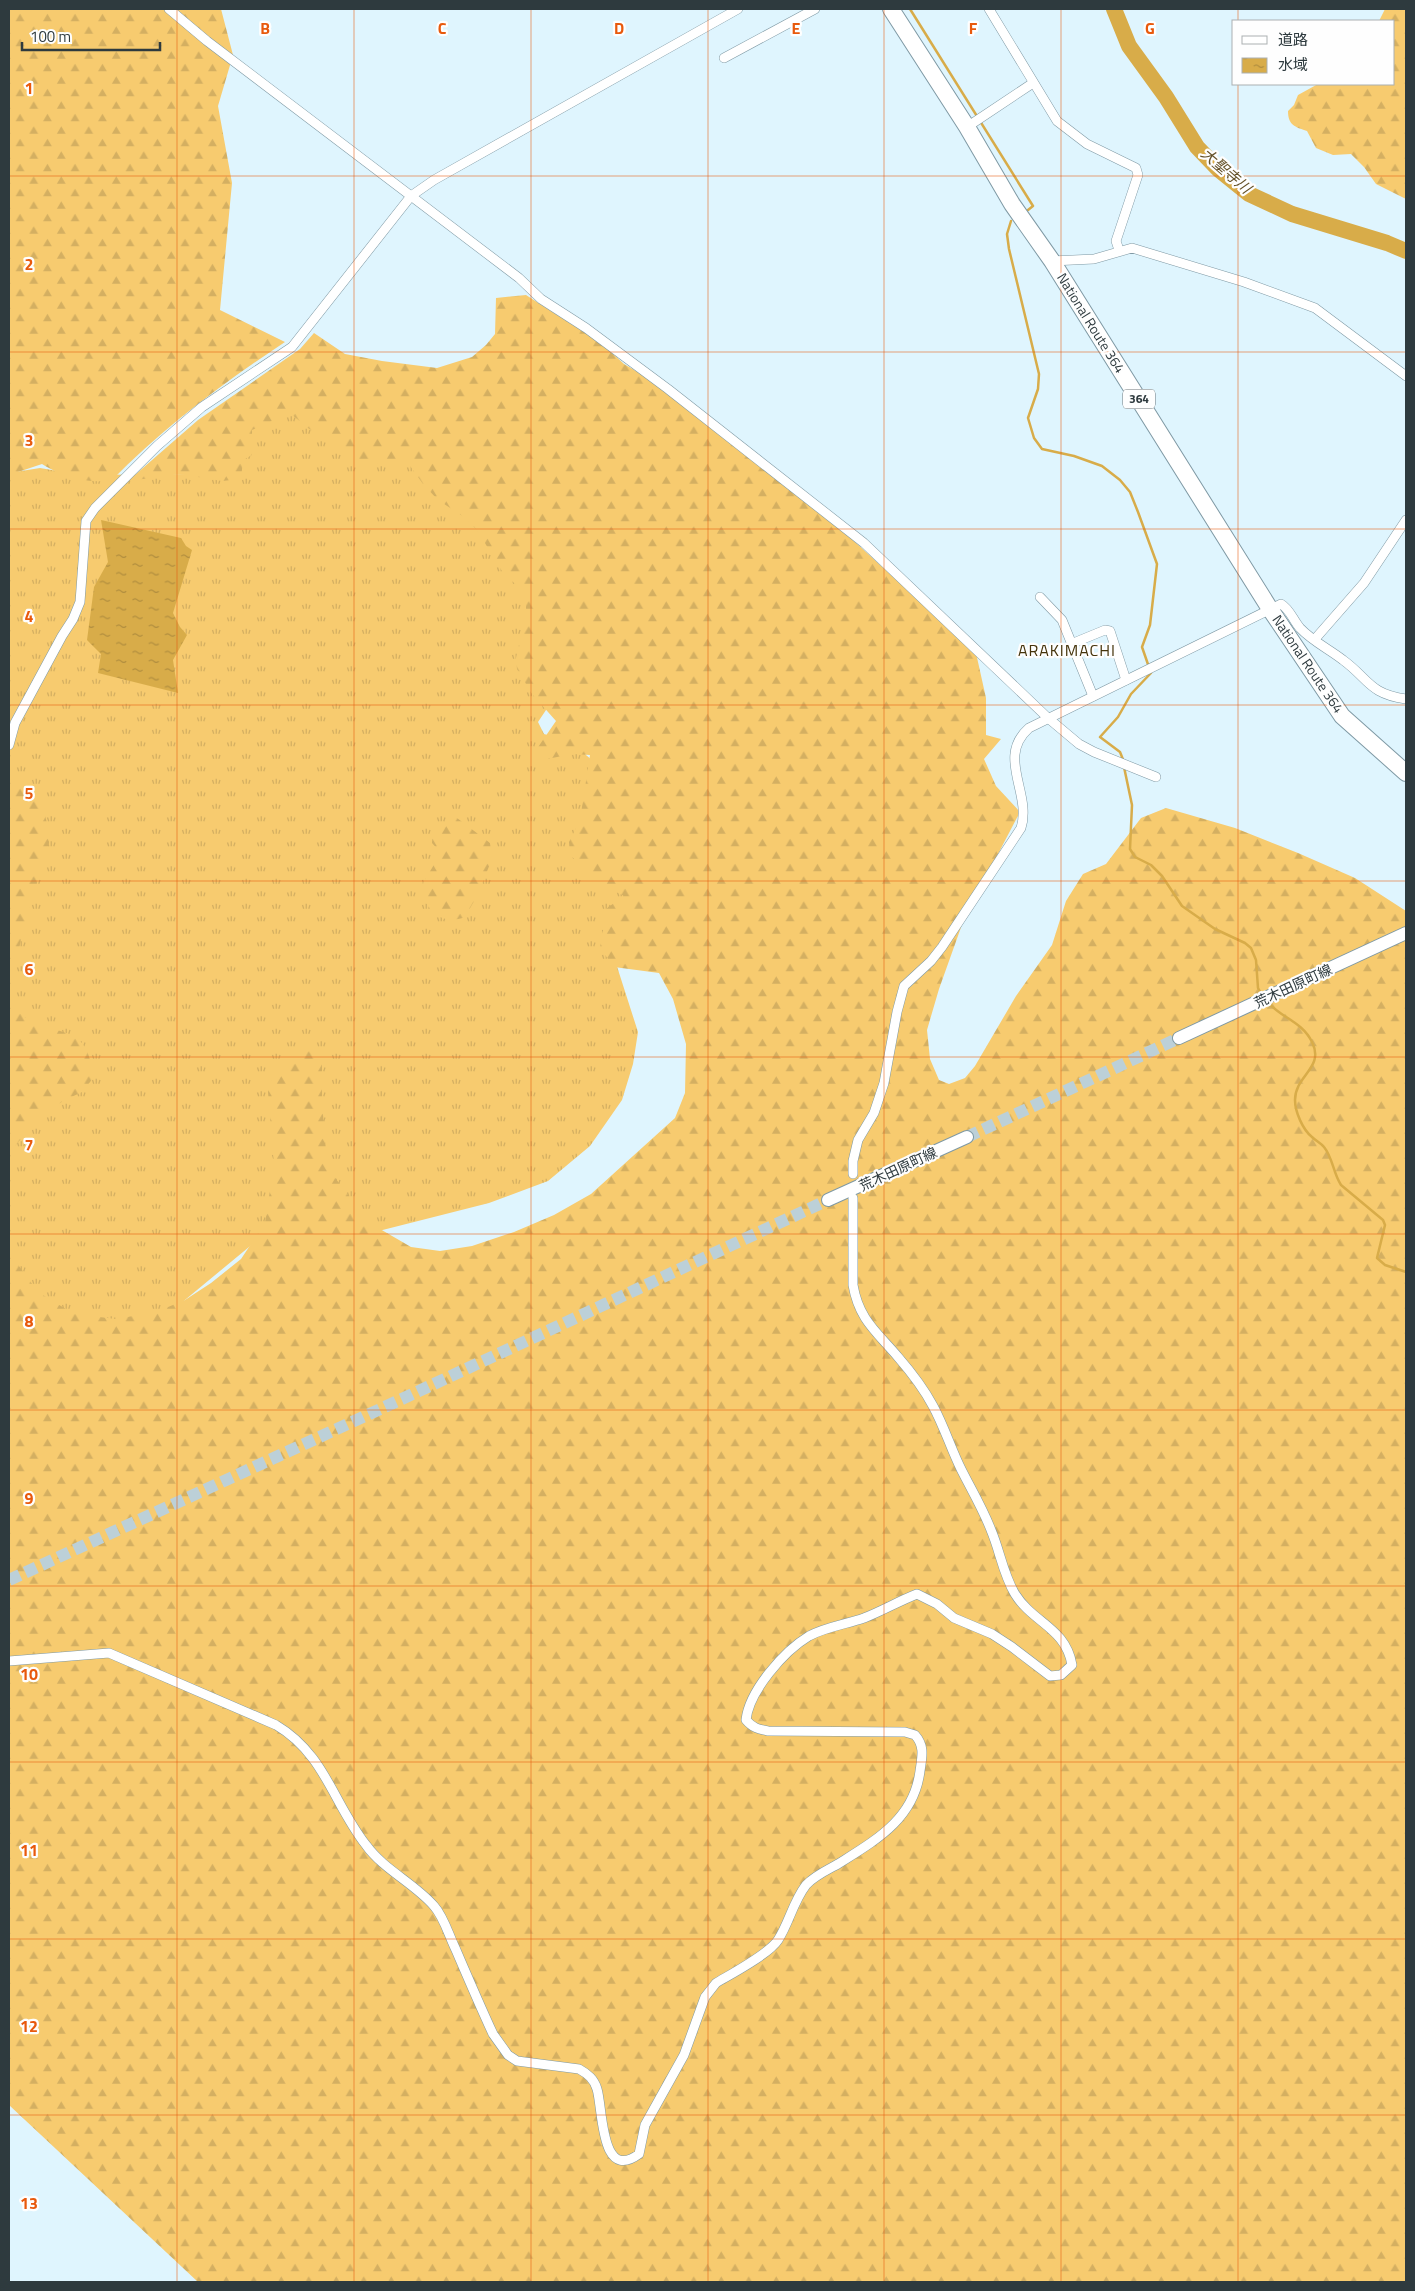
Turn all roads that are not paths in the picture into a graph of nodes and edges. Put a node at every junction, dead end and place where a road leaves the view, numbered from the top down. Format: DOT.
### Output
graph roads {
  1 [pos="168,9"];
  2 [pos="738,9"];
  3 [pos="816,9"];
  4 [pos="891,9"];
  5 [pos="989,9"];
  6 [pos="724,58"];
  7 [pos="1033,83"];
  8 [pos="967,127"];
  9 [pos="411,196"];
  10 [pos="1119,250"];
  11 [pos="1052,261"];
  12 [pos="1406,376"];
  13 [pos="1406,520"];
  14 [pos="1040,598"];
  15 [pos="1270,609"];
  16 [pos="1314,639"];
  17 [pos="1071,644"];
  18 [pos="1126,680"];
  19 [pos="1092,696"];
  20 [pos="1406,699"];
  21 [pos="1048,718"];
  22 [pos="9,744"];
  23 [pos="1406,773"];
  24 [pos="1156,777"];
  25 [pos="1406,933"];
  26 [pos="1180,1038"];
  27 [pos="967,1137"];
  28 [pos="853,1174"];
  29 [pos="853,1198"];
  30 [pos="828,1200"];
  31 [pos="9,1662"];
  1 -- 9 [label="street"];
  2 -- 9 [label="street"];
  3 -- 6 [label="street"];
  4 -- 8 [label="highway, National Route 364 / 364"];
  5 -- 7 [label="street"];
  7 -- 8 [label="street"];
  7 -- 10 [label="street"];
  8 -- 11 [label="highway, National Route 364 / 364"];
  9 -- 21 [label="street"];
  9 -- 22 [label="street"];
  10 -- 11 [label="street"];
  10 -- 12 [label="street"];
  11 -- 15 [label="highway, National Route 364 / 364"];
  13 -- 16 [label="street"];
  14 -- 17 [label="street"];
  15 -- 16 [label="street"];
  15 -- 18 [label="street"];
  15 -- 23 [label="highway, National Route 364 / 364"];
  16 -- 20 [label="street"];
  17 -- 18 [label="street"];
  17 -- 19 [label="street"];
  18 -- 19 [label="street"];
  19 -- 21 [label="street"];
  21 -- 24 [label="street"];
  21 -- 28 [label="street"];
  25 -- 26 [label="main road, 荒木田原町線"];
  27 -- 30 [label="main road, 荒木田原町線"];
  29 -- 31 [label="street"];
}
